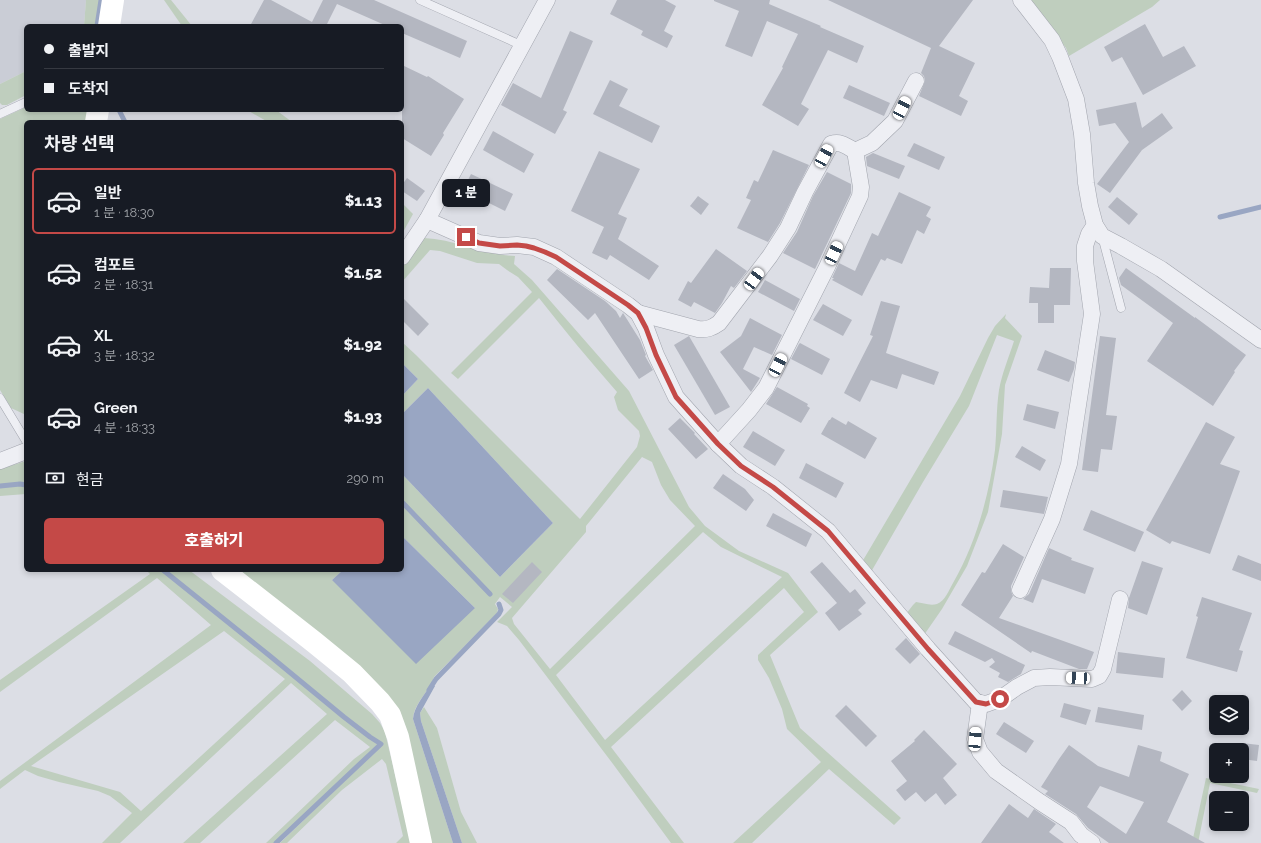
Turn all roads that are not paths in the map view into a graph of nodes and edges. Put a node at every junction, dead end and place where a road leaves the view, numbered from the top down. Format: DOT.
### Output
graph roads {
  1 [pos="113,0"];
  2 [pos="420,0"];
  3 [pos="547,0"];
  4 [pos="1021,0"];
  5 [pos="109,24"];
  6 [pos="522,46"];
  7 [pos="916,81"];
  8 [pos="24,103"];
  9 [pos="0,114"];
  10 [pos="855,151"];
  11 [pos="427,220"];
  12 [pos="1099,231"];
  13 [pos="404,254"];
  14 [pos="1121,308"];
  15 [pos="638,313"];
  16 [pos="1261,340"];
  17 [pos="0,398"];
  18 [pos="24,438"];
  19 [pos="718,444"];
  20 [pos="24,452"];
  21 [pos="0,461"];
  22 [pos="225,572"];
  23 [pos="1020,590"];
  24 [pos="1120,600"];
  25 [pos="980,703"];
  26 [pos="421,843"];
  27 [pos="1092,843"];
  1 -- 5 [label="street"];
  2 -- 6 [label="lane"];
  3 -- 6 [label="street"];
  4 -- 12 [label="street"];
  6 -- 11 [label="street"];
  7 -- 10 [label="street"];
  8 -- 9 [label="lane"];
  10 -- 15 [label="street"];
  10 -- 19 [label="street"];
  11 -- 13 [label="street"];
  11 -- 15 [label="street"];
  12 -- 14 [label="lane"];
  12 -- 16 [label="street"];
  12 -- 23 [label="street"];
  15 -- 19 [label="street"];
  17 -- 18 [label="lane"];
  19 -- 25 [label="street"];
  20 -- 21 [label="street"];
  22 -- 26 [label="street"];
  24 -- 25 [label="street"];
  25 -- 27 [label="street"];
}
